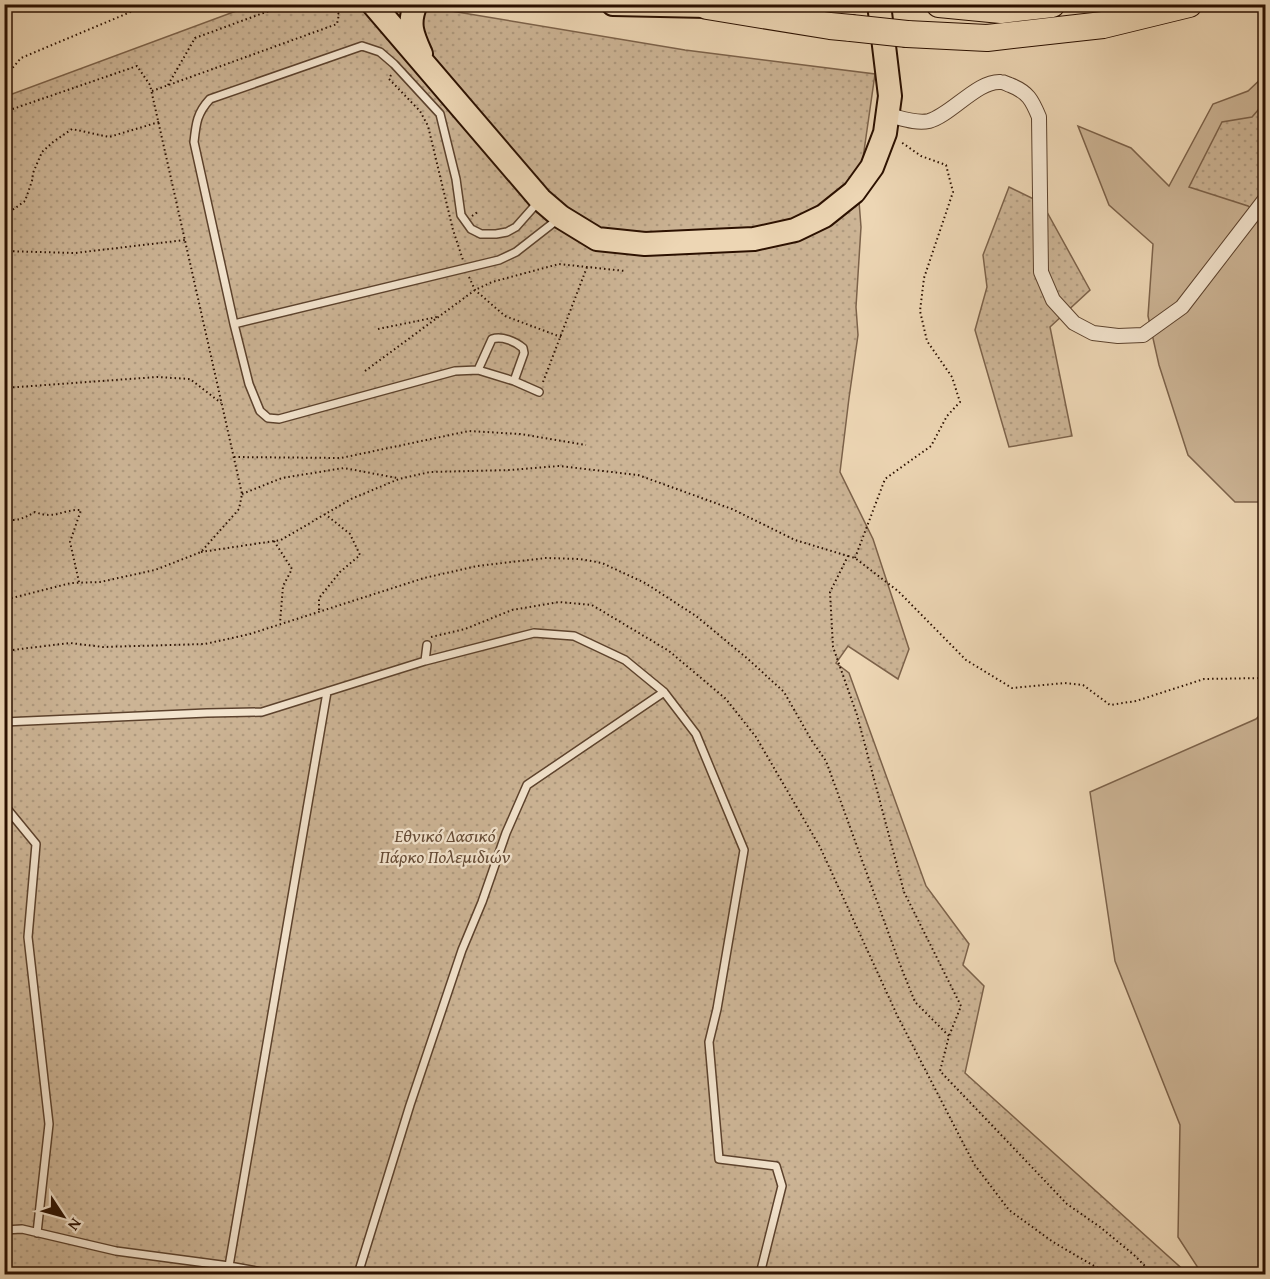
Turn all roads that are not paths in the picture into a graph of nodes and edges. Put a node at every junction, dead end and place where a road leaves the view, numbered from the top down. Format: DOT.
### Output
graph roads {
  1 [pos="373,4"];
  2 [pos="416,4"];
  3 [pos="613,4"];
  4 [pos="879,4"];
  5 [pos="939,4"];
  6 [pos="1052,4"];
  7 [pos="1189,4"];
  8 [pos="702,5"];
  9 [pos="427,66"];
  10 [pos="887,124"];
  11 [pos="1266,198"];
  12 [pos="540,199"];
  13 [pos="561,217"];
  14 [pos="234,324"];
  15 [pos="478,370"];
  16 [pos="514,381"];
  17 [pos="539,392"];
  18 [pos="427,645"];
  19 [pos="425,661"];
  20 [pos="327,692"];
  21 [pos="664,692"];
  22 [pos="4,722"];
  23 [pos="4,805"];
  24 [pos="4,1230"];
  25 [pos="37,1233"];
  26 [pos="229,1266"];
  27 [pos="228,1275"];
  28 [pos="273,1275"];
  29 [pos="358,1275"];
  30 [pos="760,1275"];
  1 -- 9 [label="main road"];
  2 -- 9 [label="main road"];
  3 -- 8 [label="main road"];
  4 -- 10 [label="main road"];
  5 -- 6 [label="highway"];
  7 -- 8 [label="highway, bridge"];
  9 -- 12 [label="main road"];
  10 -- 11 [label="street"];
  10 -- 13 [label="main road"];
  12 -- 13 [label="main road"];
  12 -- 14 [label="lane"];
  13 -- 14 [label="lane"];
  14 -- 15 [label="lane"];
  15 -- 16 [label="lane"];
  15 -- 16 [label="lane"];
  16 -- 17 [label="lane"];
  18 -- 19 [label="lane"];
  19 -- 20 [label="lane"];
  19 -- 21 [label="lane"];
  20 -- 22 [label="lane"];
  20 -- 26 [label="lane"];
  21 -- 29 [label="lane"];
  21 -- 30 [label="lane"];
  23 -- 25 [label="lane"];
  24 -- 25 [label="lane"];
  25 -- 26 [label="lane"];
  26 -- 27 [label="lane"];
  26 -- 28 [label="lane"];
}
